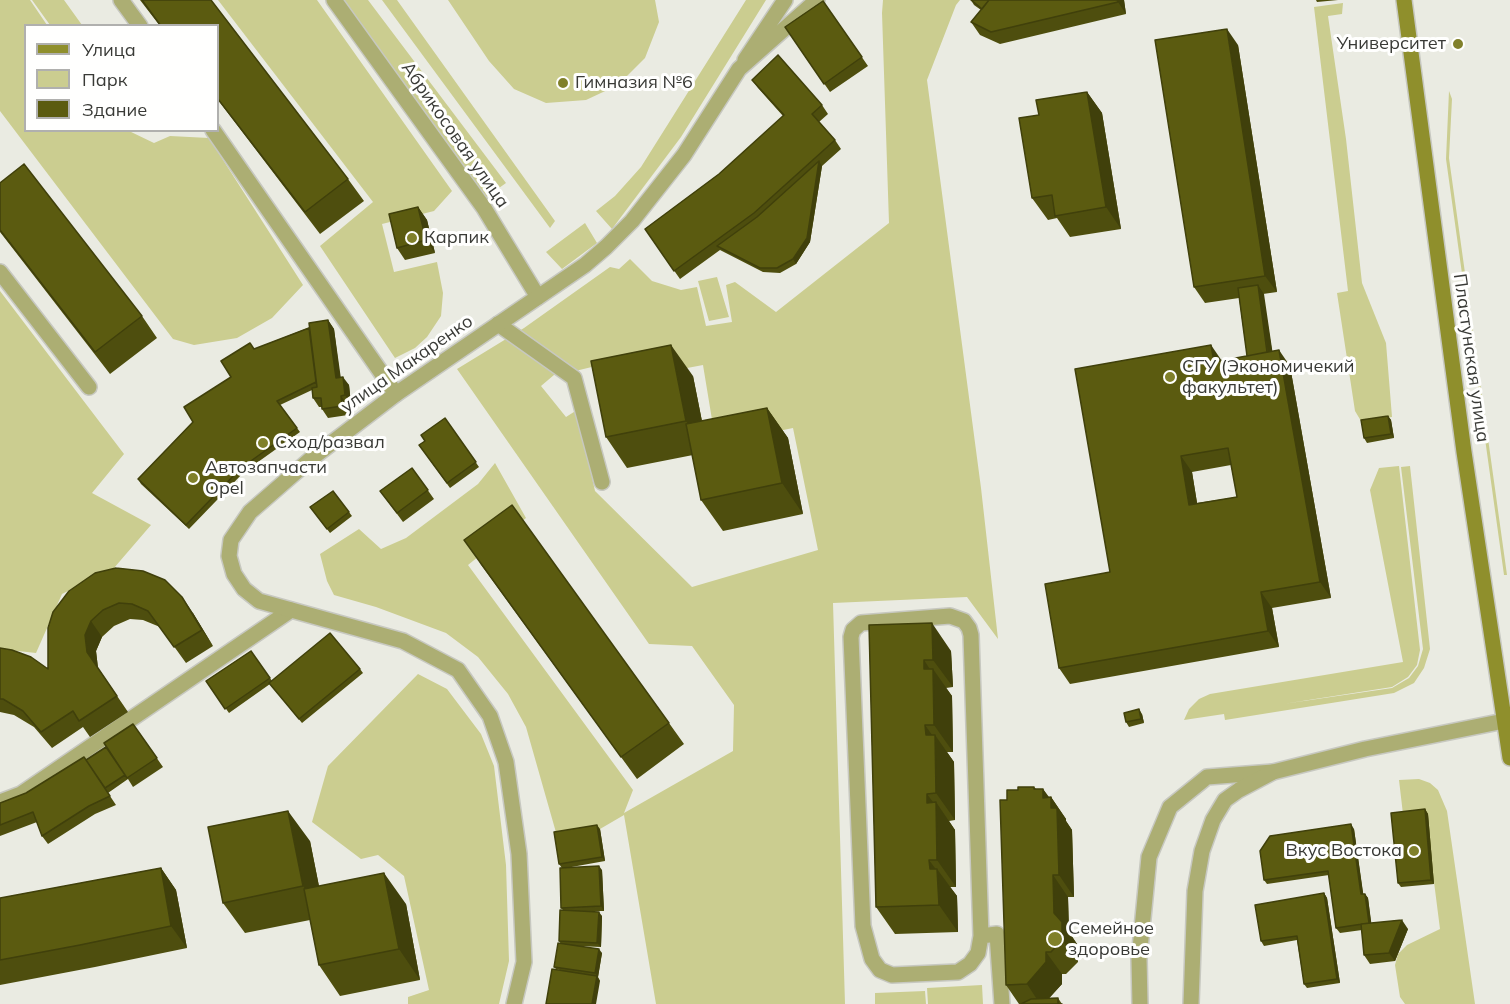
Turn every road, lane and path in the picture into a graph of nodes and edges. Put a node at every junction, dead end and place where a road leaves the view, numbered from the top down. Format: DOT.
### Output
graph roads {
  1 [pos="121,0"];
  2 [pos="334,0"];
  3 [pos="785,0"];
  4 [pos="817,0"];
  5 [pos="1404,0"];
  6 [pos="139,24"];
  7 [pos="739,69"];
  8 [pos="214,132"];
  9 [pos="0,272"];
  10 [pos="537,297"];
  11 [pos="498,324"];
  12 [pos="89,387"];
  13 [pos="396,394"];
  14 [pos="602,482"];
  15 [pos="291,610"];
  16 [pos="1504,721"];
  17 [pos="1510,758"];
  18 [pos="1273,772"];
  19 [pos="0,802"];
  20 [pos="981,936"];
  21 [pos="514,1004"];
  22 [pos="1002,1004"];
  23 [pos="1140,1004"];
  24 [pos="1191,1004"];
  1 -- 6 [label="street"];
  2 -- 10 [label="street, Абрикосовая улица"];
  3 -- 7 [label="street"];
  4 -- 7 [label="street, улица Макаренко"];
  5 -- 16 [label="main road, Пластунская улица"];
  7 -- 10 [label="street, улица Макаренко"];
  8 -- 13 [label="street"];
  9 -- 12 [label="street"];
  10 -- 11 [label="street, улица Макаренко"];
  11 -- 13 [label="street, улица Макаренко"];
  11 -- 14 [label="street"];
  13 -- 15 [label="street, улица Макаренко"];
  15 -- 19 [label="street"];
  15 -- 21 [label="street, улица Макаренко"];
  16 -- 17 [label="main road, Пластунская улица"];
  16 -- 18 [label="street"];
  18 -- 23 [label="street"];
  18 -- 24 [label="street"];
  20 -- 20 [label="street"];
  20 -- 22 [label="street"];
}
